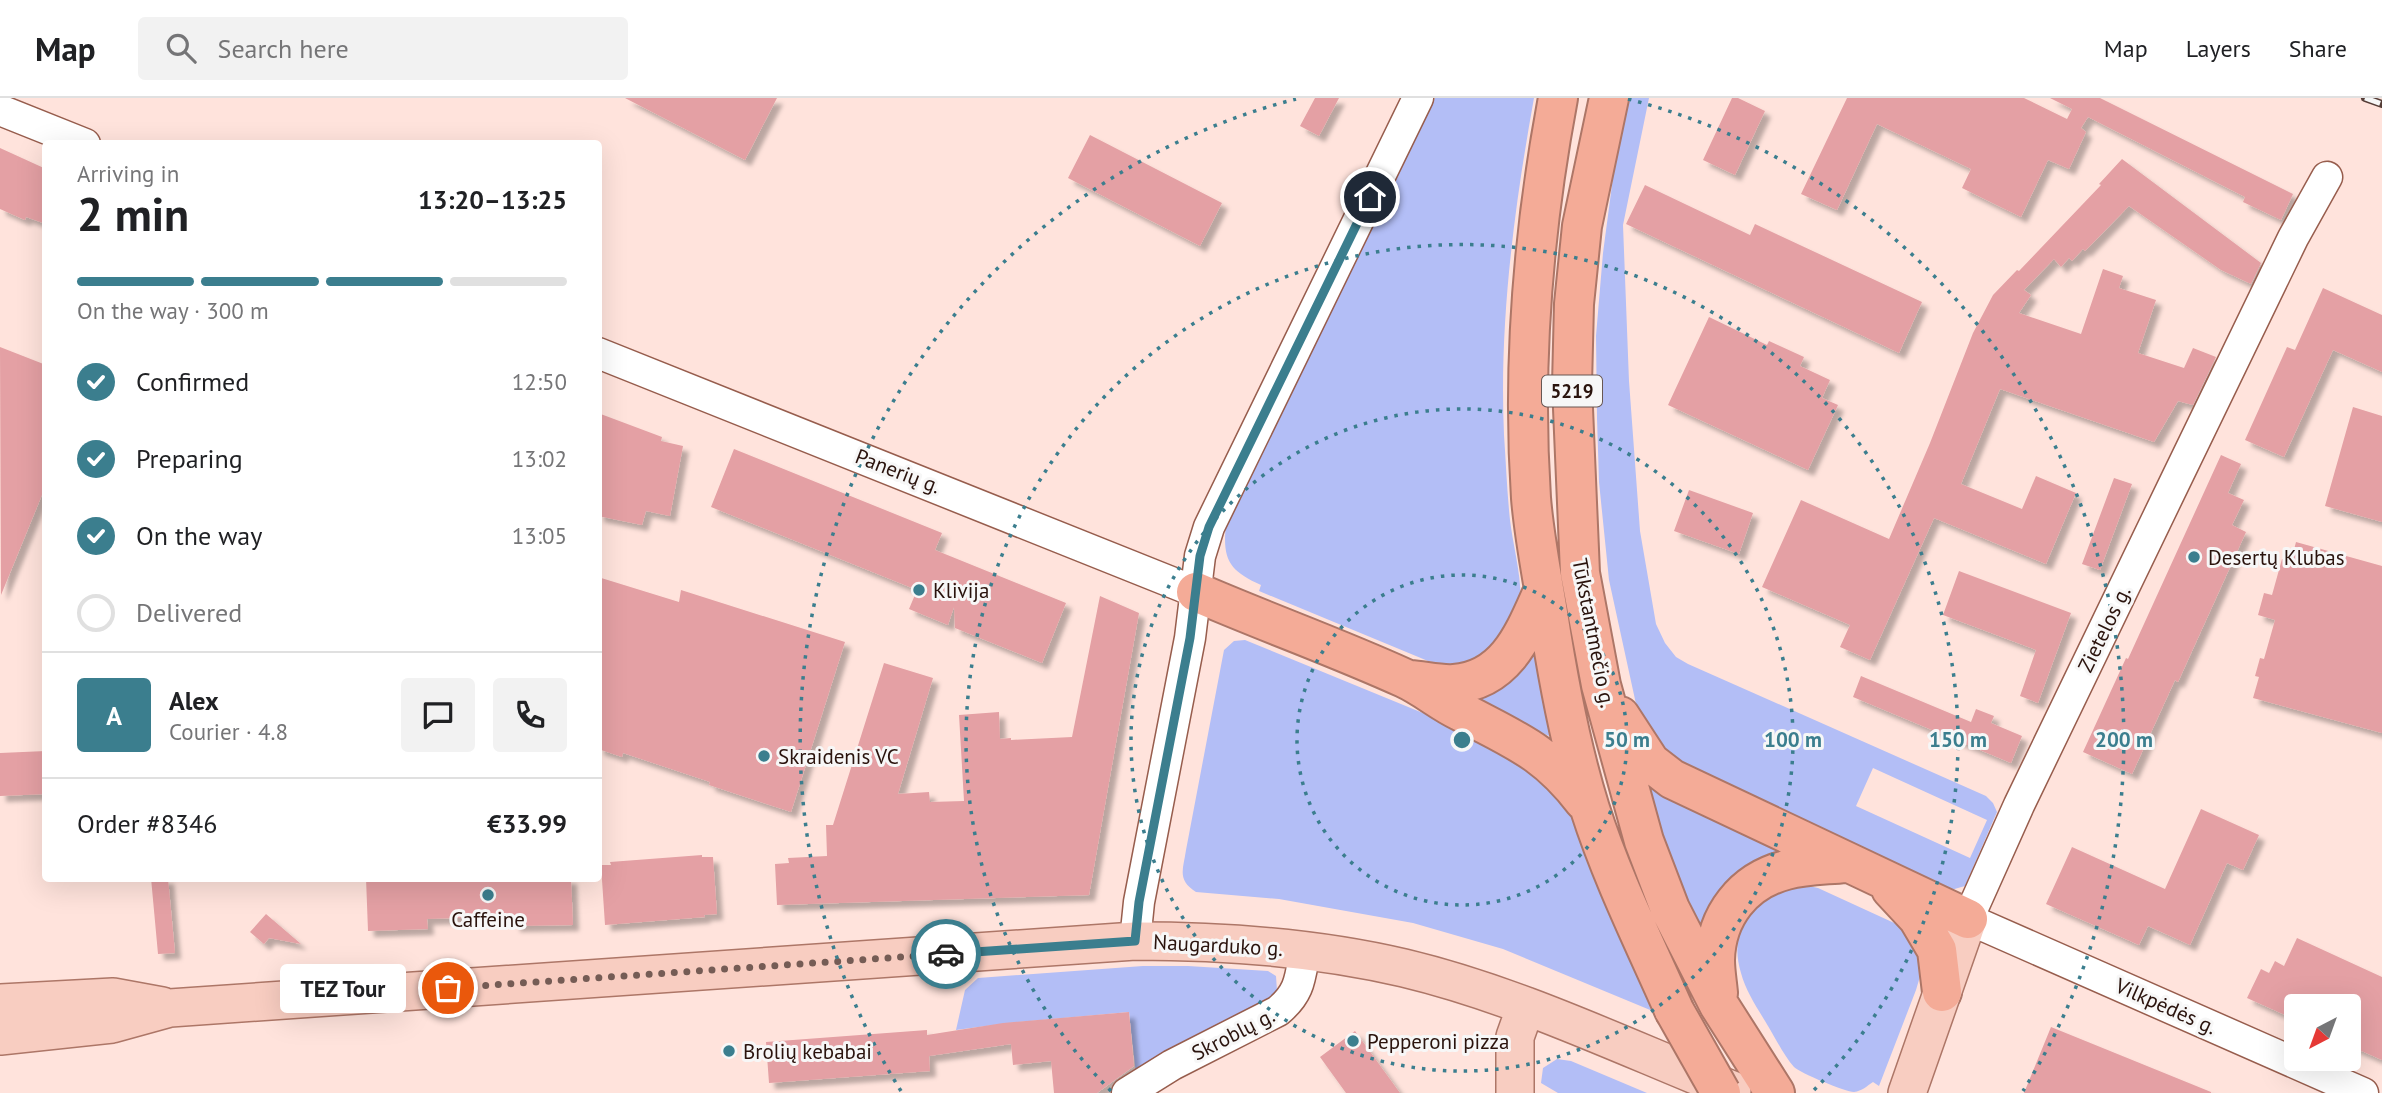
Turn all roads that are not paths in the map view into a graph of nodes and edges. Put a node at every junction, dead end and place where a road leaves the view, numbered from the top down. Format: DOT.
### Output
graph roads {
  1 [pos="1418,98"];
  2 [pos="1558,98"];
  3 [pos="1609,98"];
  4 [pos="0,110"];
  5 [pos="75,140"];
  6 [pos="2327,177"];
  7 [pos="602,355"];
  8 [pos="1544,589"];
  9 [pos="1196,592"];
  10 [pos="1406,679"];
  11 [pos="1601,685"];
  12 [pos="1590,808"];
  13 [pos="1847,863"];
  14 [pos="1882,880"];
  15 [pos="1968,919"];
  16 [pos="1135,941"];
  17 [pos="1305,950"];
  18 [pos="1942,992"];
  19 [pos="0,1003"];
  20 [pos="1720,1005"];
  21 [pos="1526,1006"];
  22 [pos="170,1007"];
  23 [pos="0,1036"];
  24 [pos="1127,1093"];
  25 [pos="1515,1093"];
  26 [pos="1721,1093"];
  27 [pos="1739,1093"];
  28 [pos="1775,1093"];
  29 [pos="1906,1093"];
  30 [pos="2363,1093"];
  1 -- 9 [label="street"];
  2 -- 8 [label="highway, Tūkstantmečio g. / 5219"];
  3 -- 11 [label="highway, Tūkstantmečio g. / 5219"];
  4 -- 5 [label="street"];
  6 -- 15 [label="street, Zietelos g."];
  7 -- 9 [label="street, Panerių g."];
  8 -- 10 [label="highway"];
  8 -- 12 [label="highway, Tūkstantmečio g. / 5219"];
  9 -- 10 [label="highway"];
  9 -- 16 [label="street"];
  10 -- 12 [label="highway"];
  11 -- 13 [label="highway"];
  11 -- 20 [label="highway, Tūkstantmečio g. / 5219"];
  12 -- 26 [label="highway, Tūkstantmečio g. / 5219, bridge"];
  13 -- 14 [label="highway"];
  13 -- 20 [label="highway"];
  14 -- 15 [label="highway"];
  14 -- 18 [label="highway"];
  15 -- 18 [label="main road, Zietelos g."];
  15 -- 30 [label="street, Vilkpėdės g."];
  16 -- 17 [label="main road, Naugarduko g."];
  16 -- 22 [label="main road, Naugarduko g."];
  17 -- 21 [label="main road, Naugarduko g."];
  17 -- 24 [label="street, Skroblų g."];
  18 -- 29 [label="main road, Zietelos g."];
  19 -- 22 [label="main road, Naugarduko g."];
  20 -- 28 [label="highway, Tūkstantmečio g. / 5219"];
  21 -- 25 [label="main road"];
  21 -- 27 [label="main road, Naugarduko g."];
  22 -- 23 [label="main road, Naugarduko g."];
}
